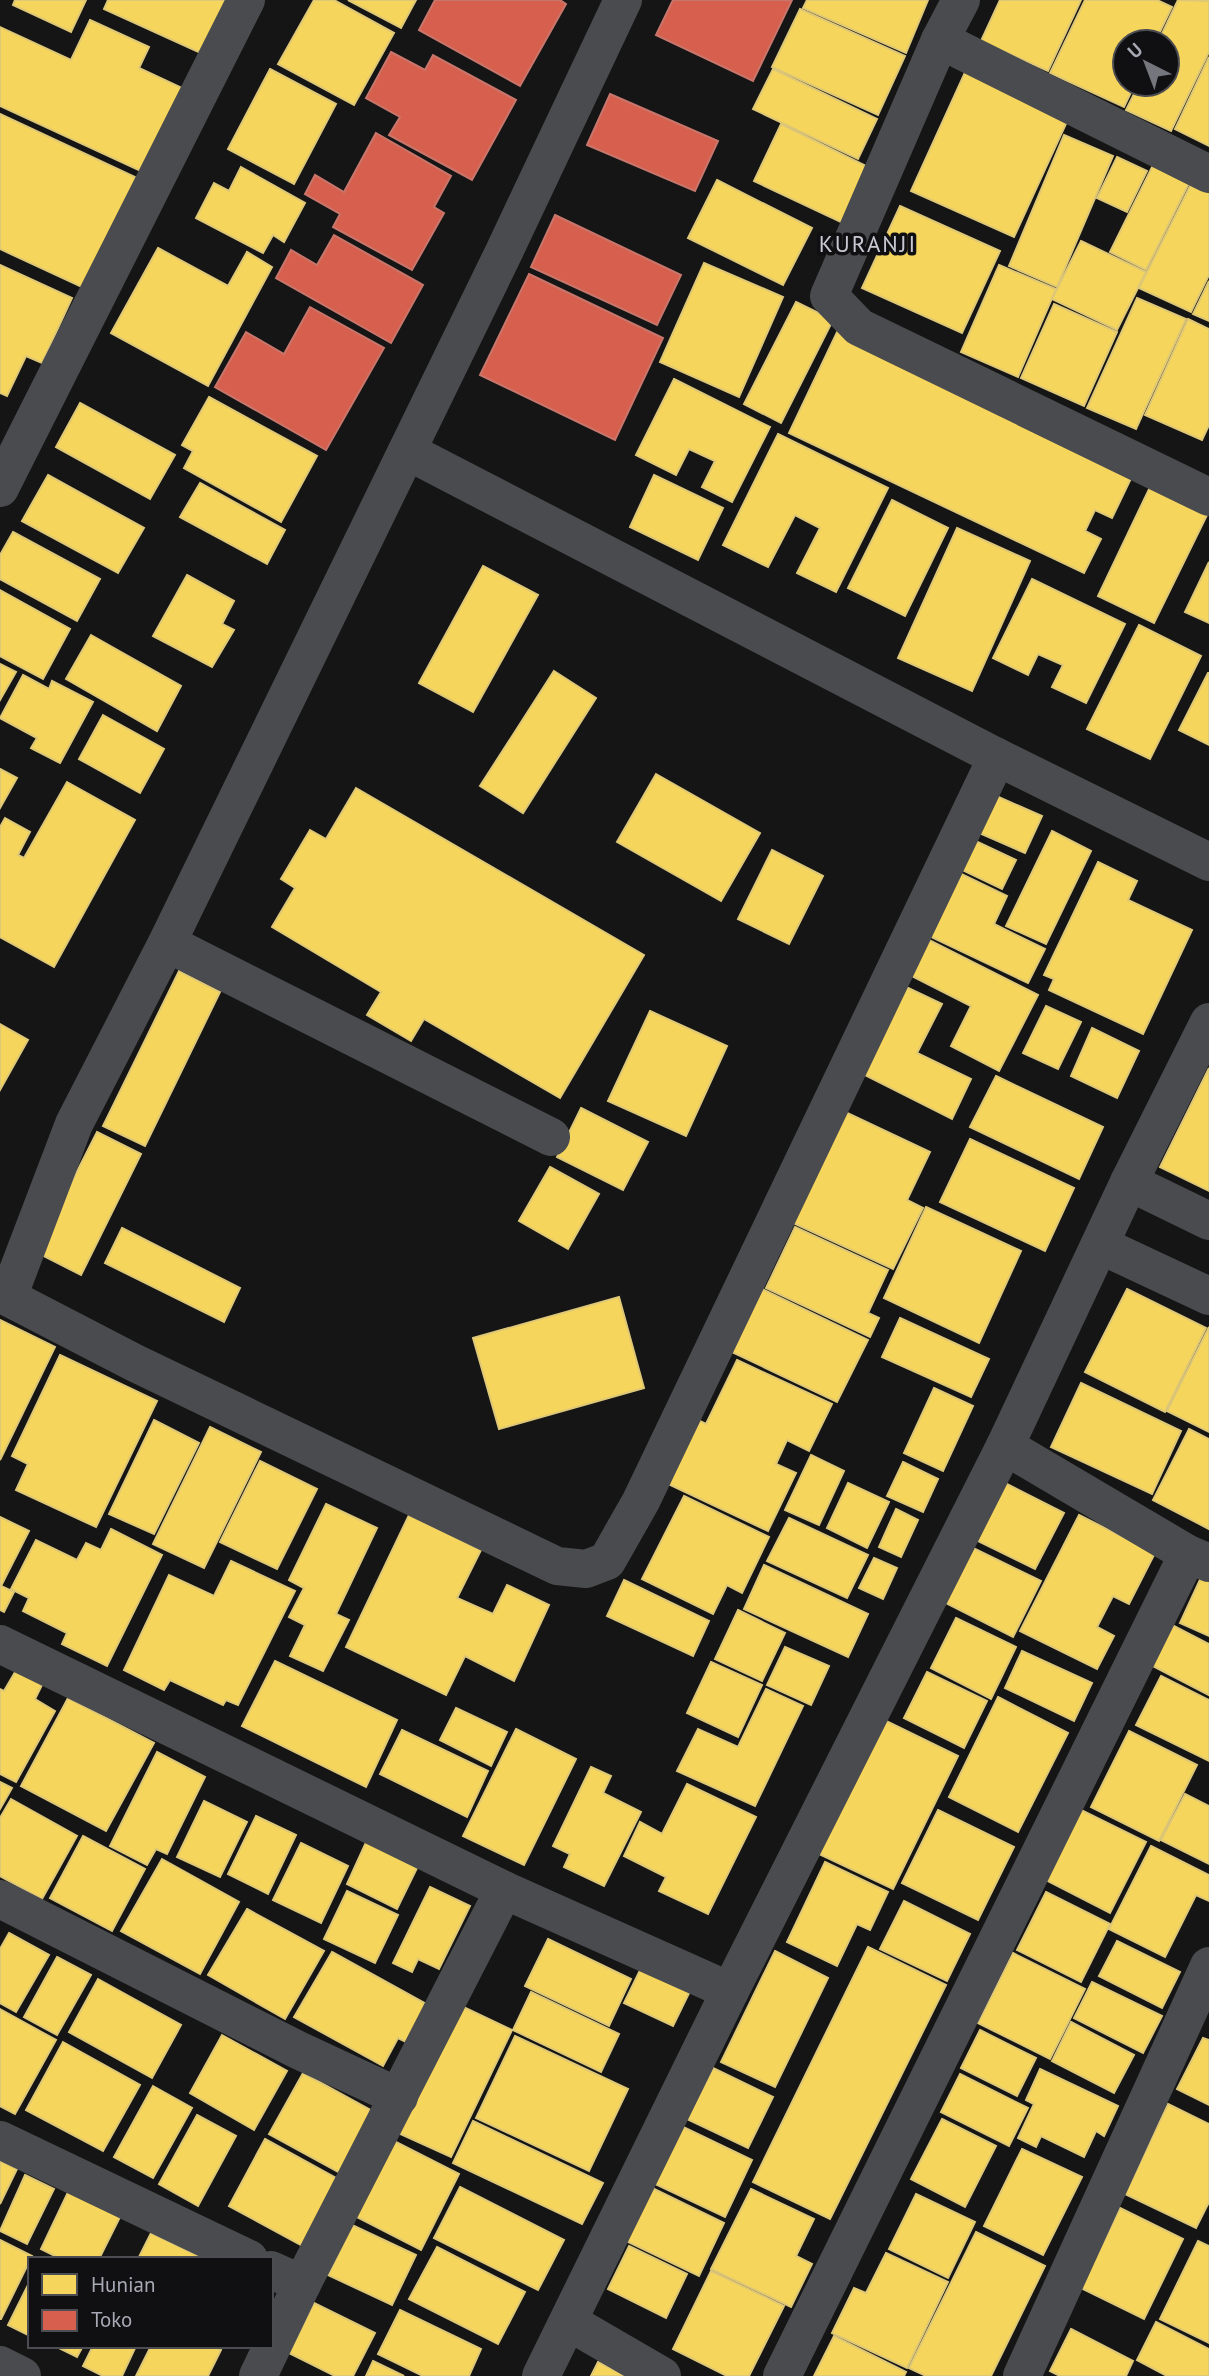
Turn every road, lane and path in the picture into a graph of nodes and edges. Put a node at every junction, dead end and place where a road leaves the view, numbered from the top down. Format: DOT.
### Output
graph roads {
  1 [pos="246,0"];
  2 [pos="623,0"];
  3 [pos="961,0"];
  4 [pos="940,40"];
  5 [pos="1209,174"];
  6 [pos="407,451"];
  7 [pos="0,488"];
  8 [pos="1209,497"];
  9 [pos="997,757"];
  10 [pos="1209,862"];
  11 [pos="167,943"];
  12 [pos="1209,1022"];
  13 [pos="551,1137"];
  14 [pos="1129,1182"];
  15 [pos="1209,1221"];
  16 [pos="1100,1245"];
  17 [pos="4,1295"];
  18 [pos="1209,1296"];
  19 [pos="1005,1446"];
  20 [pos="1198,1559"];
  21 [pos="0,1644"];
  22 [pos="504,1890"];
  23 [pos="0,1899"];
  24 [pos="1209,1966"];
  25 [pos="730,1991"];
  26 [pos="399,2096"];
  27 [pos="0,2140"];
  28 [pos="245,2257"];
  29 [pos="287,2277"];
  30 [pos="569,2322"];
  31 [pos="273,2325"];
  32 [pos="266,2348"];
  33 [pos="0,2365"];
  34 [pos="22,2376"];
  35 [pos="258,2376"];
  36 [pos="541,2376"];
  37 [pos="662,2376"];
  38 [pos="782,2376"];
  39 [pos="1022,2376"];
  1 -- 7 [label="street"];
  2 -- 6 [label="street"];
  3 -- 4 [label="street"];
  4 -- 5 [label="street"];
  4 -- 8 [label="street"];
  6 -- 9 [label="street"];
  6 -- 11 [label="street"];
  9 -- 10 [label="street"];
  9 -- 17 [label="street"];
  11 -- 13 [label="street"];
  11 -- 17 [label="street"];
  12 -- 14 [label="street"];
  14 -- 15 [label="street"];
  14 -- 16 [label="street"];
  16 -- 18 [label="street"];
  16 -- 19 [label="street"];
  19 -- 20 [label="street"];
  19 -- 25 [label="street"];
  20 -- 38 [label="street"];
  21 -- 22 [label="street"];
  22 -- 25 [label="street"];
  22 -- 26 [label="street"];
  23 -- 26 [label="street"];
  24 -- 39 [label="street"];
  25 -- 30 [label="street"];
  26 -- 29 [label="street"];
  27 -- 28 [label="street"];
  29 -- 31 [label="street"];
  30 -- 36 [label="street"];
  30 -- 37 [label="street"];
  32 -- 35 [label="street"];
  33 -- 34 [label="street"];
}
